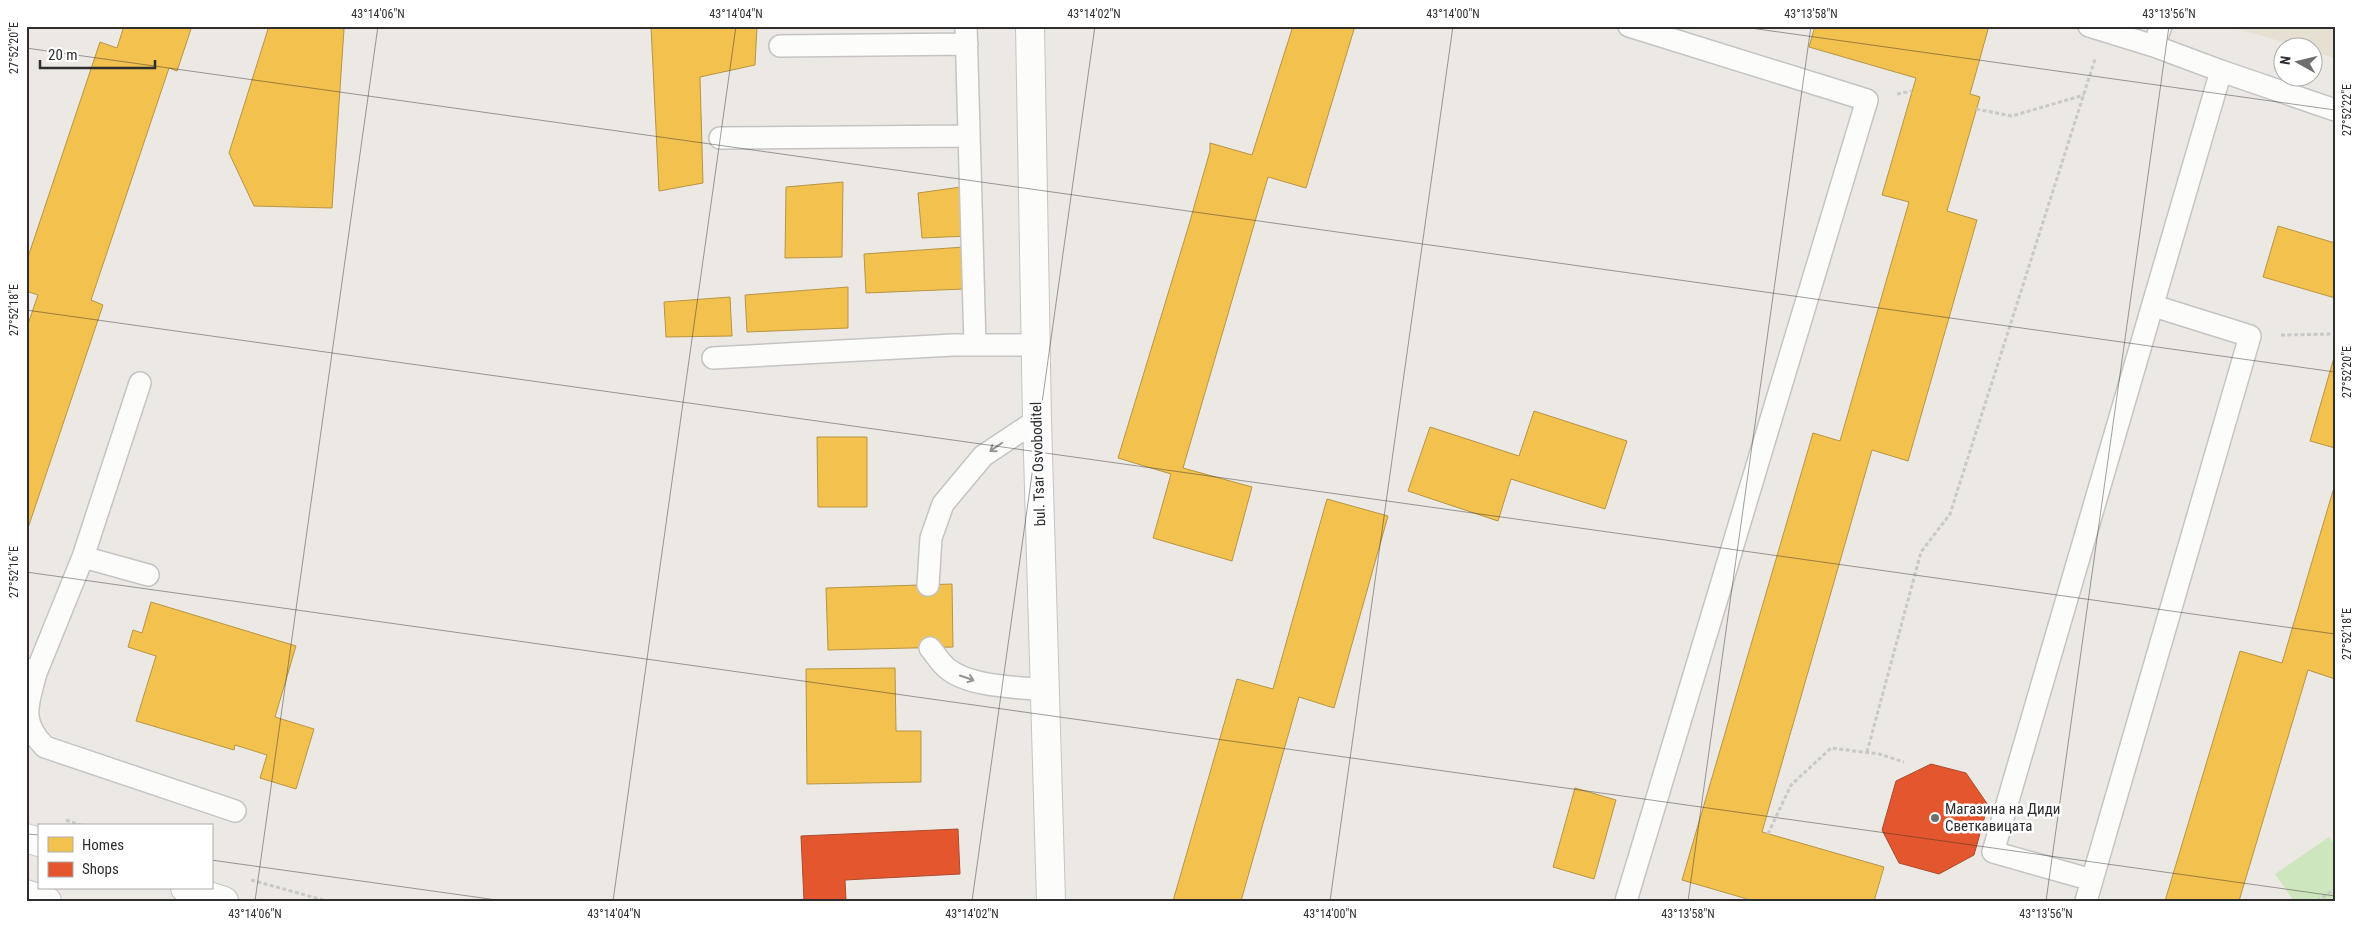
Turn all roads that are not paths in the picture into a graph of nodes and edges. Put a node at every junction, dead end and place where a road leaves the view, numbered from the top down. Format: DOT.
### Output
graph roads {
  1 [pos="1030,26"];
  2 [pos="1629,26"];
  3 [pos="2161,26"];
  4 [pos="2096,28"];
  5 [pos="967,35"];
  6 [pos="780,46"];
  7 [pos="2154,46"];
  8 [pos="2221,71"];
  9 [pos="2335,110"];
  10 [pos="970,136"];
  11 [pos="720,138"];
  12 [pos="2154,306"];
  13 [pos="975,345"];
  14 [pos="1036,346"];
  15 [pos="713,358"];
  16 [pos="140,383"];
  17 [pos="1037,420"];
  18 [pos="83,557"];
  19 [pos="148,575"];
  20 [pos="928,585"];
  21 [pos="930,648"];
  22 [pos="31,671"];
  23 [pos="1046,690"];
  24 [pos="235,811"];
  25 [pos="26,838"];
  26 [pos="38,842"];
  27 [pos="2092,880"];
  28 [pos="191,890"];
  29 [pos="26,894"];
  30 [pos="47,901"];
  31 [pos="224,901"];
  32 [pos="1051,901"];
  33 [pos="1626,901"];
  34 [pos="2086,901"];
  1 -- 14 [label="main road, bul. Tsar Osvoboditel"];
  2 -- 33 [label="lane"];
  3 -- 7 [label="lane"];
  4 -- 7 [label="lane"];
  5 -- 6 [label="lane"];
  5 -- 10 [label="lane"];
  7 -- 8 [label="lane"];
  8 -- 9 [label="lane"];
  8 -- 12 [label="lane"];
  10 -- 11 [label="lane"];
  10 -- 13 [label="lane"];
  12 -- 27 [label="lane"];
  12 -- 27 [label="lane"];
  13 -- 14 [label="lane"];
  13 -- 15 [label="lane"];
  14 -- 17 [label="main road, bul. Tsar Osvoboditel"];
  16 -- 18 [label="lane"];
  17 -- 20 [label="lane, one-way"];
  17 -- 23 [label="main road, bul. Tsar Osvoboditel"];
  18 -- 19 [label="lane"];
  18 -- 22 [label="lane"];
  21 -- 23 [label="lane, one-way"];
  22 -- 24 [label="lane"];
  23 -- 32 [label="main road, bul. Tsar Osvoboditel"];
  25 -- 26 [label="main road"];
  27 -- 34 [label="lane"];
  28 -- 31 [label="main road"];
  29 -- 30 [label="main road"];
}
